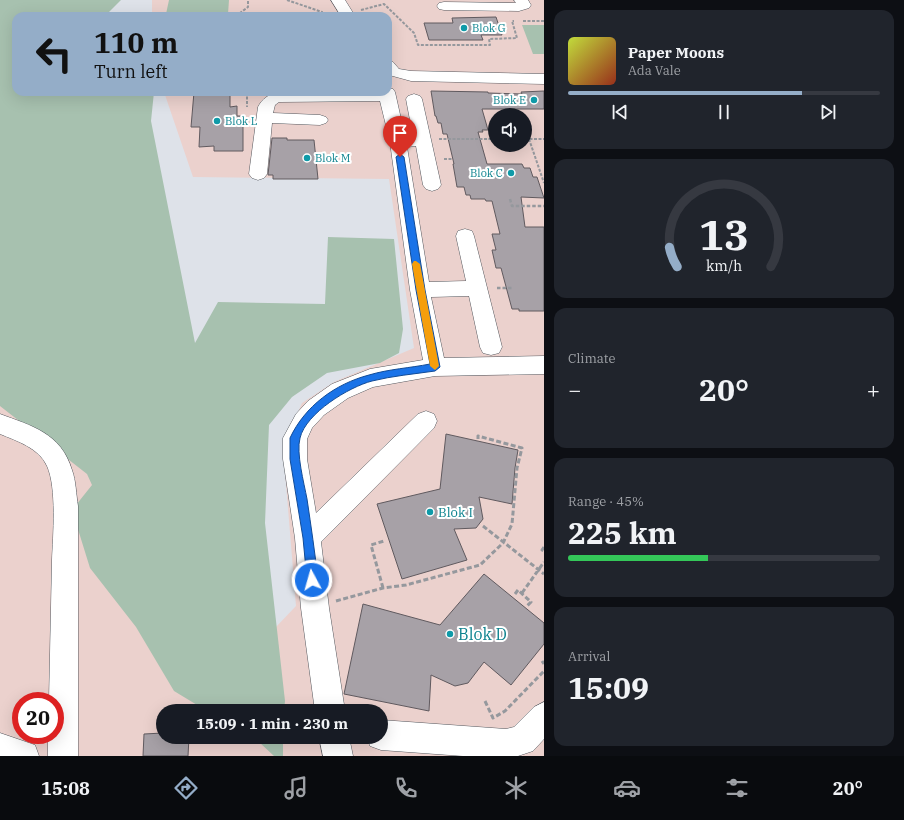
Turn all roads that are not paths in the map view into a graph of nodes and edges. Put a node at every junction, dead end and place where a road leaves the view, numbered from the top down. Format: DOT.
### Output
graph roads {
  1 [pos="338,0"];
  2 [pos="521,0"];
  3 [pos="444,6"];
  4 [pos="344,12"];
  5 [pos="392,69"];
  6 [pos="544,79"];
  7 [pos="278,96"];
  8 [pos="388,96"];
  9 [pos="414,99"];
  10 [pos="265,118"];
  11 [pos="320,120"];
  12 [pos="431,140"];
  13 [pos="398,142"];
  14 [pos="258,174"];
  15 [pos="432,185"];
  16 [pos="465,236"];
  17 [pos="477,288"];
  18 [pos="420,290"];
  19 [pos="491,347"];
  20 [pos="544,365"];
  21 [pos="435,367"];
  22 [pos="426,421"];
  23 [pos="0,424"];
  24 [pos="308,538"];
  25 [pos="329,704"];
  26 [pos="544,717"];
  27 [pos="388,736"];
  28 [pos="335,744"];
  29 [pos="0,748"];
  30 [pos="24,756"];
  31 [pos="63,756"];
  32 [pos="338,756"];
  1 -- 4 [label="lane"];
  2 -- 3 [label="lane"];
  5 -- 6 [label="lane"];
  7 -- 10 [label="lane"];
  8 -- 13 [label="lane"];
  9 -- 12 [label="lane"];
  10 -- 11 [label="lane"];
  10 -- 14 [label="lane"];
  12 -- 13 [label="lane"];
  12 -- 15 [label="lane"];
  13 -- 18 [label="lane"];
  16 -- 17 [label="lane"];
  17 -- 18 [label="lane"];
  17 -- 19 [label="lane"];
  18 -- 21 [label="lane"];
  20 -- 21 [label="lane"];
  21 -- 24 [label="lane"];
  22 -- 24 [label="lane"];
  23 -- 31 [label="lane"];
  24 -- 25 [label="lane"];
  26 -- 27 [label="lane"];
  28 -- 32 [label="lane"];
  29 -- 30 [label="lane"];
}
